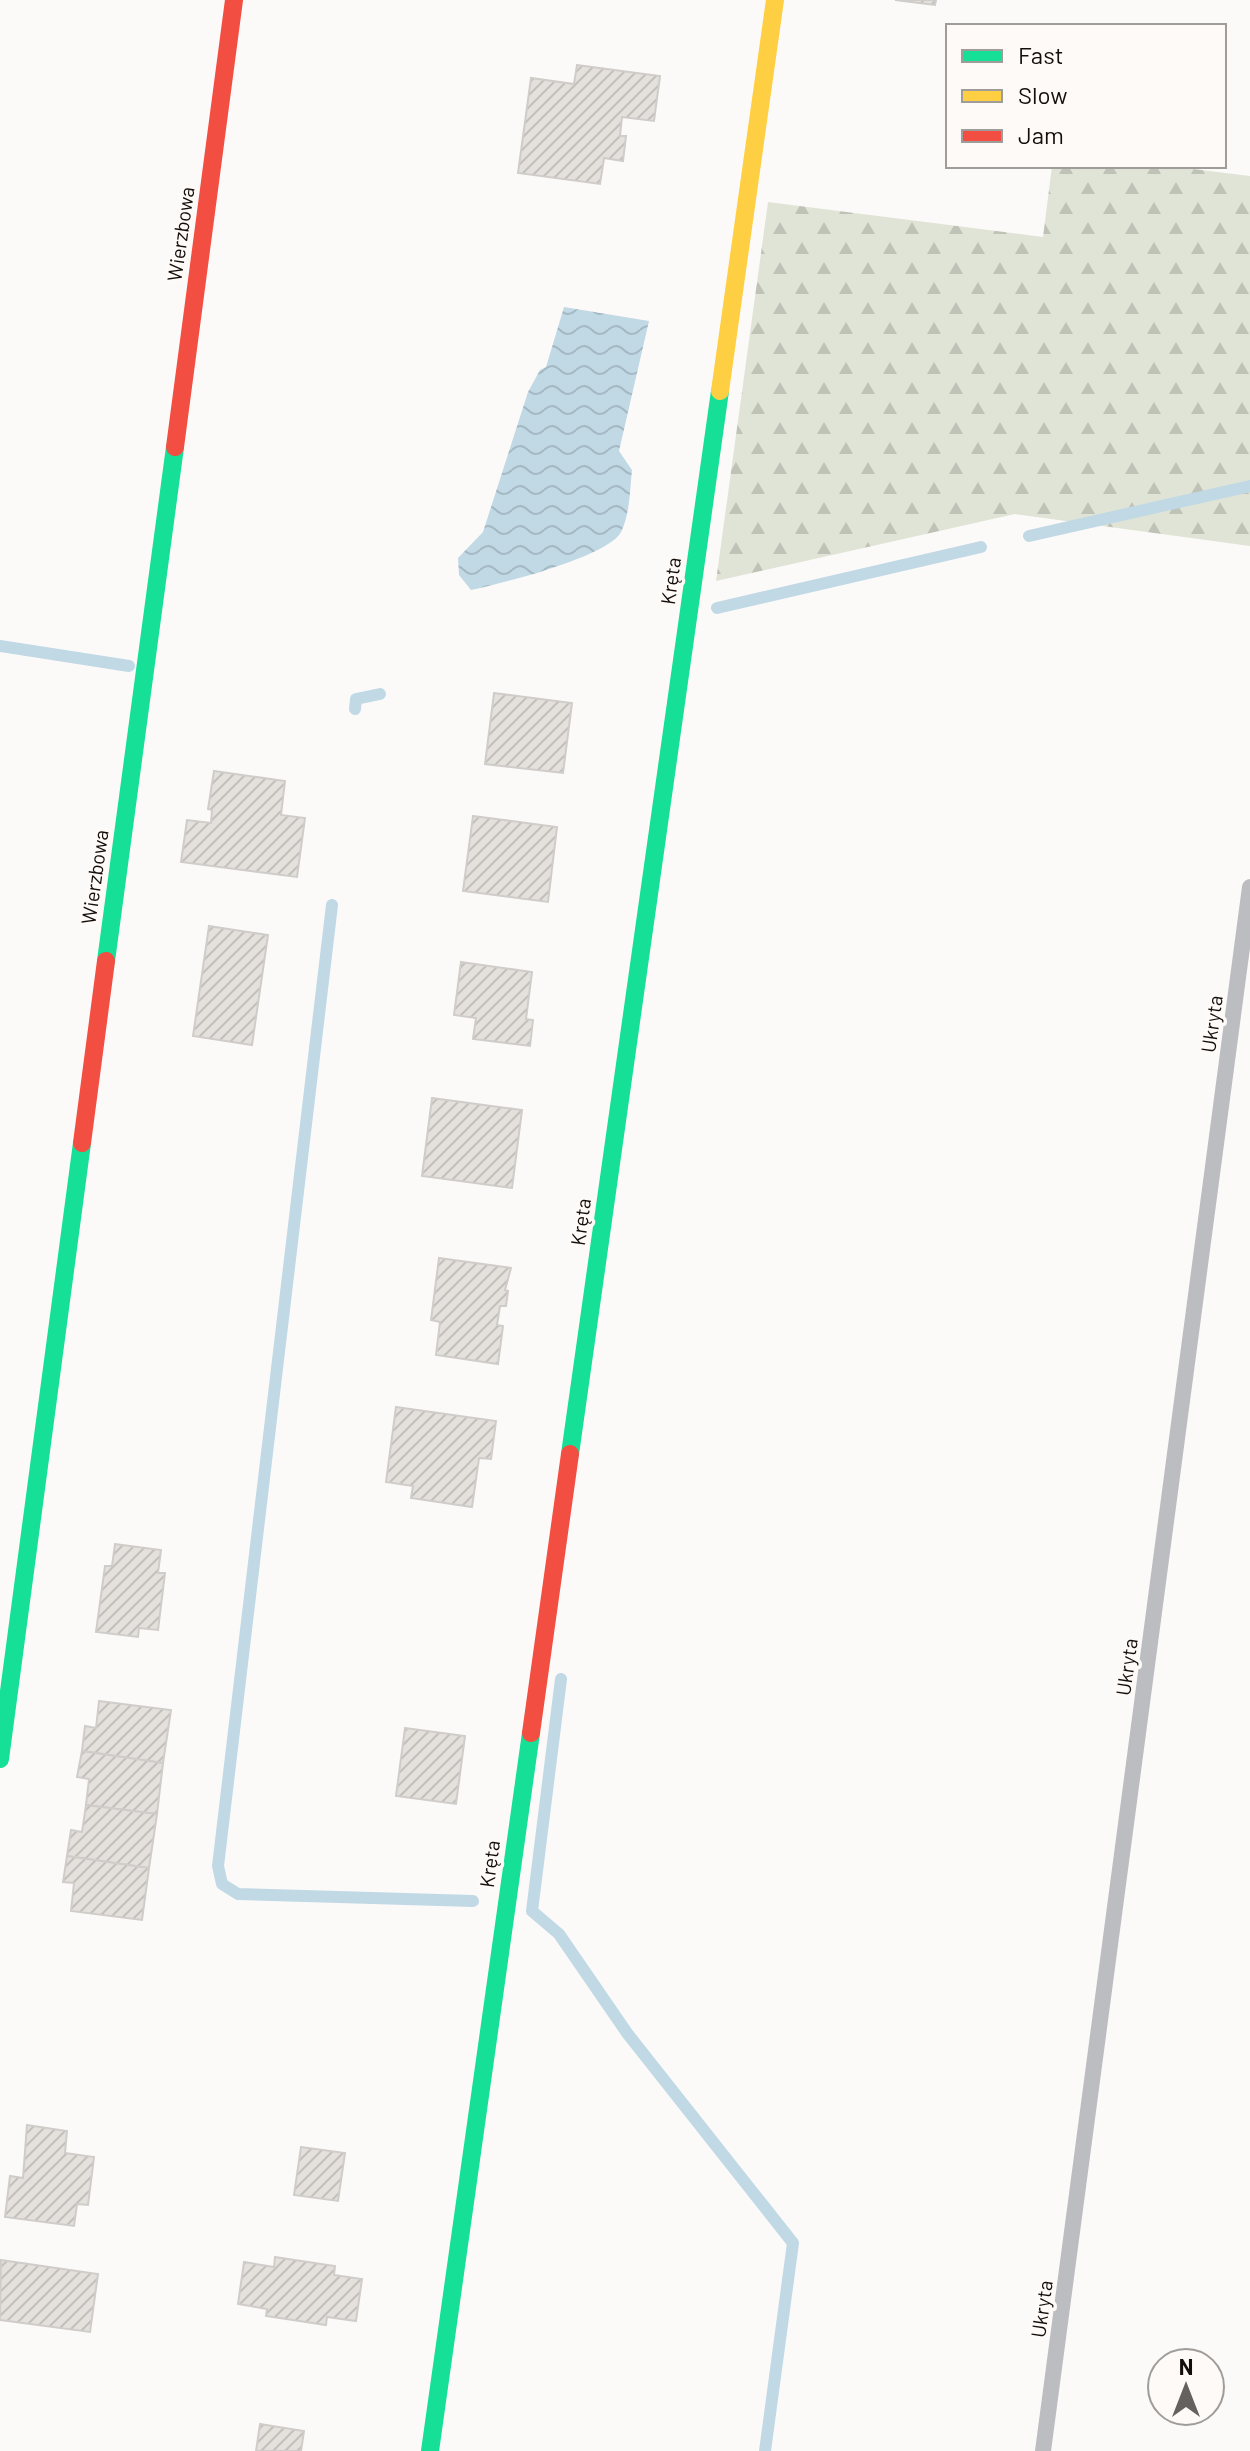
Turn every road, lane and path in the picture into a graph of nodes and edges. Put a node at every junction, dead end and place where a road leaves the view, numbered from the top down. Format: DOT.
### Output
graph roads {
  1 [pos="234,0"];
  2 [pos="775,0"];
  3 [pos="1250,887"];
  4 [pos="0,1759"];
  5 [pos="430,2451"];
  6 [pos="1043,2451"];
  1 -- 4 [label="street, Wierzbowa"];
  2 -- 5 [label="street, Kręta"];
  3 -- 6 [label="lane, Ukryta"];
}
